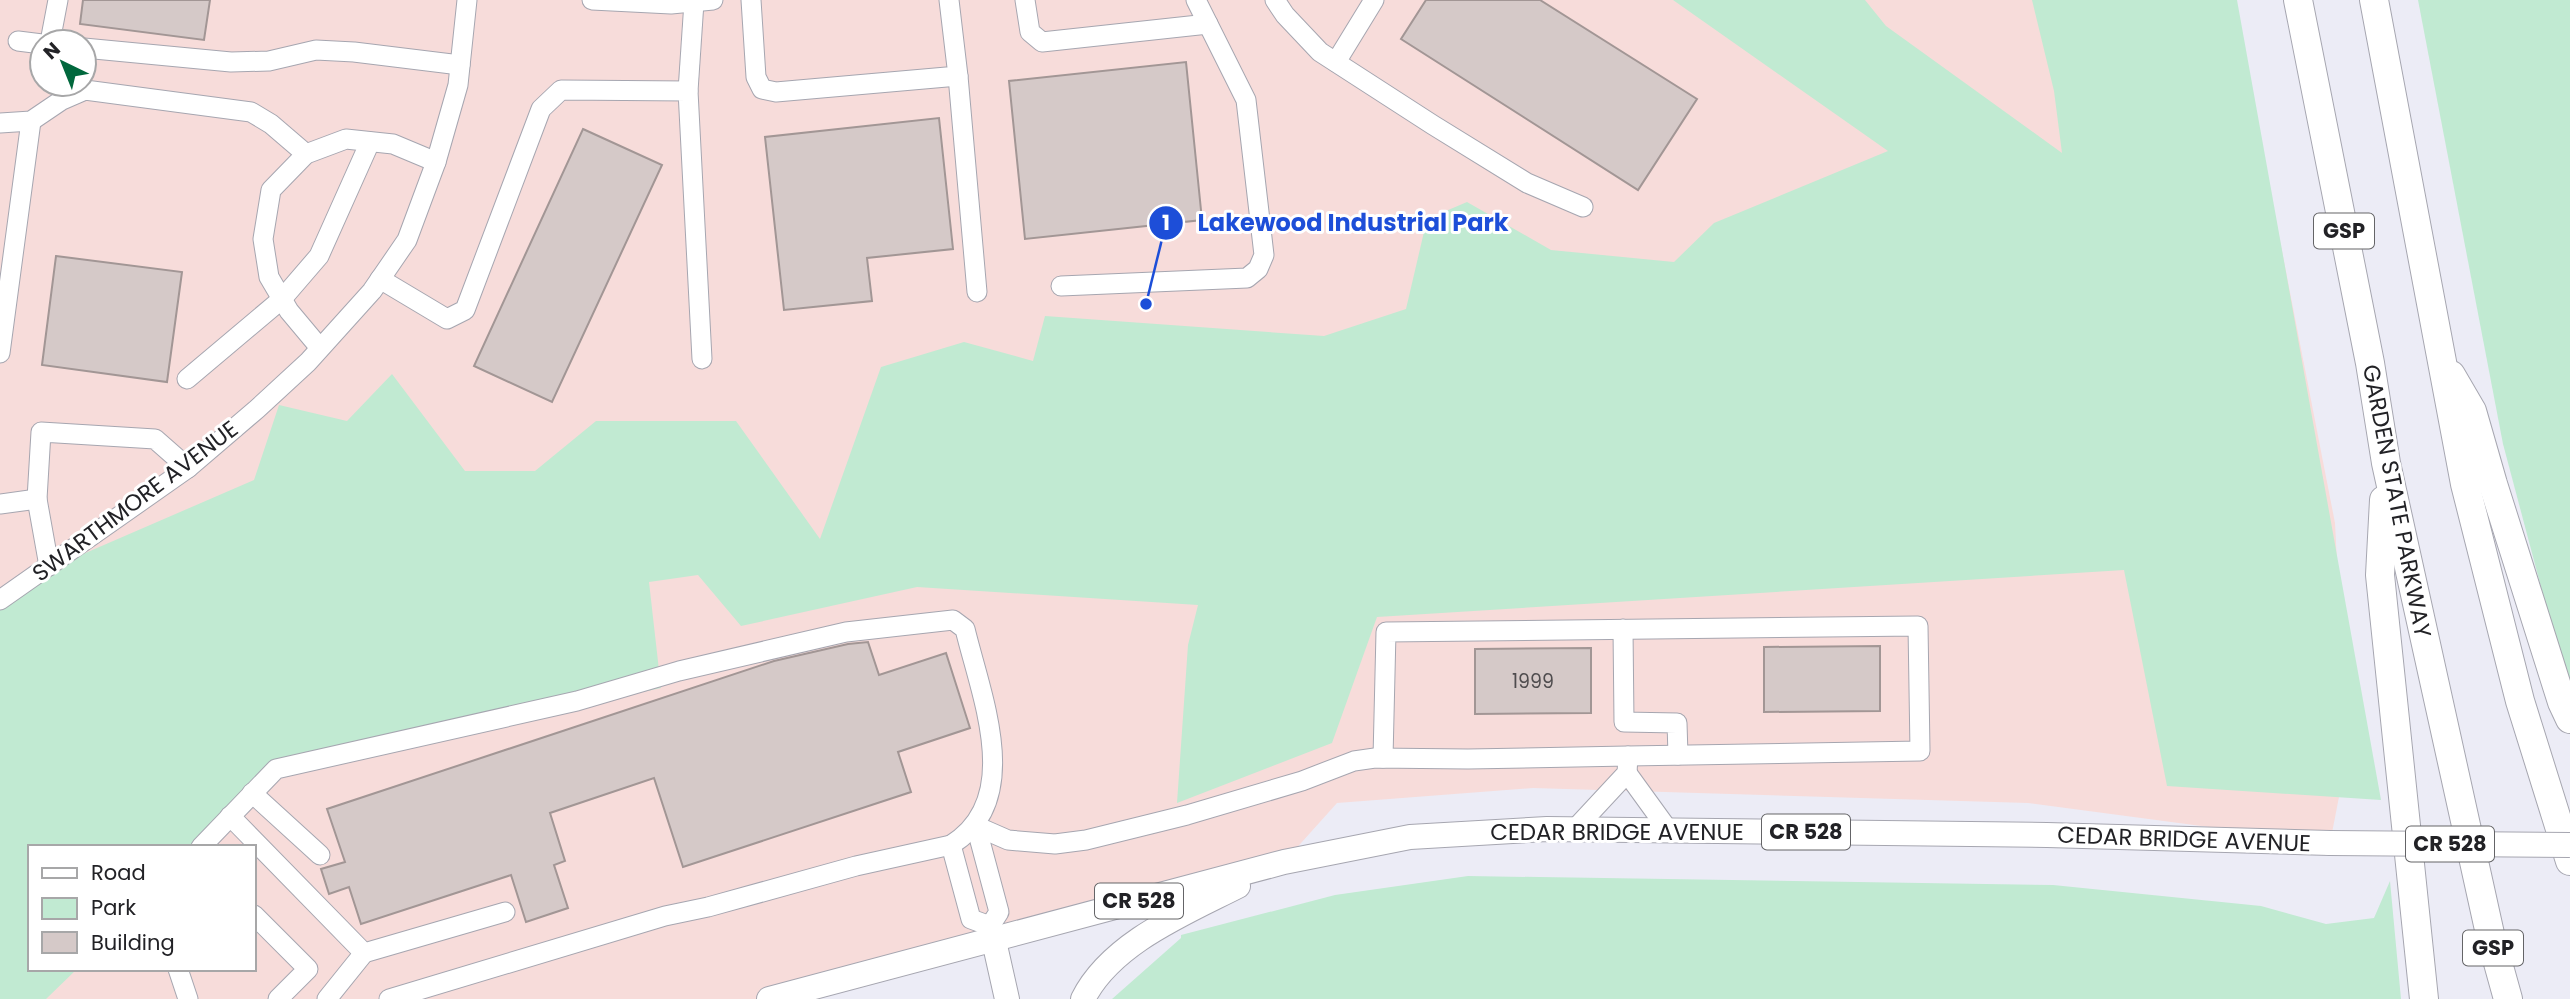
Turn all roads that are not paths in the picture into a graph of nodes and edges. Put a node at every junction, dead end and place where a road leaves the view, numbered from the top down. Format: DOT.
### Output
graph roads {
  1 [pos="58,0"];
  2 [pos="467,0"];
  3 [pos="592,0"];
  4 [pos="751,0"];
  5 [pos="949,0"];
  6 [pos="1025,0"];
  7 [pos="1196,0"];
  8 [pos="1275,0"];
  9 [pos="1374,0"];
  10 [pos="2298,0"];
  11 [pos="2374,0"];
  12 [pos="703,1"];
  13 [pos="1208,24"];
  14 [pos="53,28"];
  15 [pos="18,41"];
  16 [pos="28,42"];
  17 [pos="98,49"];
  18 [pos="1336,62"];
  19 [pos="460,65"];
  20 [pos="958,76"];
  21 [pos="688,91"];
  22 [pos="31,121"];
  23 [pos="0,123"];
  24 [pos="370,142"];
  25 [pos="306,154"];
  26 [pos="436,162"];
  27 [pos="1583,207"];
  28 [pos="380,279"];
  29 [pos="1061,286"];
  30 [pos="977,292"];
  31 [pos="282,299"];
  32 [pos="320,348"];
  33 [pos="0,353"];
  34 [pos="2440,357"];
  35 [pos="702,359"];
  36 [pos="187,379"];
  37 [pos="2386,463"];
  38 [pos="188,468"];
  39 [pos="37,499"];
  40 [pos="0,504"];
  41 [pos="49,566"];
  42 [pos="0,600"];
  43 [pos="1623,629"];
  44 [pos="2570,719"];
  45 [pos="1678,755"];
  46 [pos="1383,758"];
  47 [pos="1627,764"];
  48 [pos="252,793"];
  49 [pos="230,816"];
  50 [pos="976,826"];
  51 [pos="1574,830"];
  52 [pos="1669,831"];
  53 [pos="203,845"];
  54 [pos="951,845"];
  55 [pos="2570,845"];
  56 [pos="320,855"];
  57 [pos="2570,861"];
  58 [pos="1284,862"];
  59 [pos="505,912"];
  60 [pos="256,917"];
  61 [pos="992,933"];
  62 [pos="364,953"];
  63 [pos="179,971"];
  64 [pos="188,999"];
  65 [pos="278,999"];
  66 [pos="327,999"];
  67 [pos="389,999"];
  68 [pos="769,999"];
  69 [pos="1007,999"];
  70 [pos="1083,999"];
  71 [pos="2424,999"];
  72 [pos="2508,999"];
  1 -- 14 [label="street"];
  2 -- 19 [label="street, SWARTHMORE AVENUE"];
  3 -- 12 [label="street"];
  4 -- 20 [label="street"];
  5 -- 20 [label="street"];
  6 -- 13 [label="street"];
  7 -- 13 [label="street"];
  8 -- 18 [label="street"];
  9 -- 18 [label="street"];
  10 -- 37 [label="highway, GARDEN STATE PARKWAY / GSP"];
  11 -- 34 [label="highway"];
  12 -- 21 [label="street"];
  13 -- 29 [label="street"];
  15 -- 16 [label="street"];
  17 -- 19 [label="street"];
  18 -- 27 [label="street"];
  19 -- 26 [label="street, SWARTHMORE AVENUE"];
  20 -- 30 [label="street"];
  21 -- 28 [label="street"];
  21 -- 35 [label="street"];
  22 -- 23 [label="street"];
  22 -- 25 [label="street"];
  22 -- 33 [label="street"];
  24 -- 25 [label="street"];
  24 -- 26 [label="street"];
  24 -- 31 [label="street"];
  25 -- 31 [label="street"];
  26 -- 28 [label="street, SWARTHMORE AVENUE"];
  28 -- 32 [label="street, SWARTHMORE AVENUE"];
  31 -- 32 [label="street"];
  31 -- 36 [label="street"];
  32 -- 38 [label="street, SWARTHMORE AVENUE"];
  34 -- 44 [label="highway"];
  34 -- 57 [label="highway"];
  37 -- 71 [label="highway"];
  37 -- 72 [label="highway, GARDEN STATE PARKWAY / GSP"];
  38 -- 39 [label="street"];
  38 -- 41 [label="street, SWARTHMORE AVENUE"];
  39 -- 40 [label="street"];
  39 -- 41 [label="street"];
  41 -- 42 [label="street, SWARTHMORE AVENUE"];
  43 -- 45 [label="street"];
  43 -- 45 [label="street"];
  43 -- 46 [label="street"];
  45 -- 47 [label="street"];
  46 -- 47 [label="street"];
  46 -- 50 [label="street"];
  47 -- 51 [label="street"];
  47 -- 52 [label="street"];
  48 -- 49 [label="street"];
  48 -- 50 [label="street"];
  48 -- 56 [label="street"];
  49 -- 53 [label="street"];
  49 -- 62 [label="street"];
  50 -- 54 [label="street"];
  50 -- 61 [label="street"];
  51 -- 52 [label="main road, CEDAR BRIDGE AVENUE / CR 528"];
  51 -- 58 [label="main road, CEDAR BRIDGE AVENUE / CR 528"];
  52 -- 55 [label="main road, CEDAR BRIDGE AVENUE / CR 528, bridge"];
  54 -- 61 [label="street"];
  54 -- 67 [label="street"];
  58 -- 61 [label="main road, CEDAR BRIDGE AVENUE / CR 528"];
  58 -- 70 [label="main road"];
  59 -- 62 [label="street"];
  60 -- 65 [label="street"];
  61 -- 68 [label="main road, CEDAR BRIDGE AVENUE / CR 528"];
  61 -- 69 [label="main road"];
  62 -- 66 [label="street"];
  63 -- 64 [label="street"];
}
